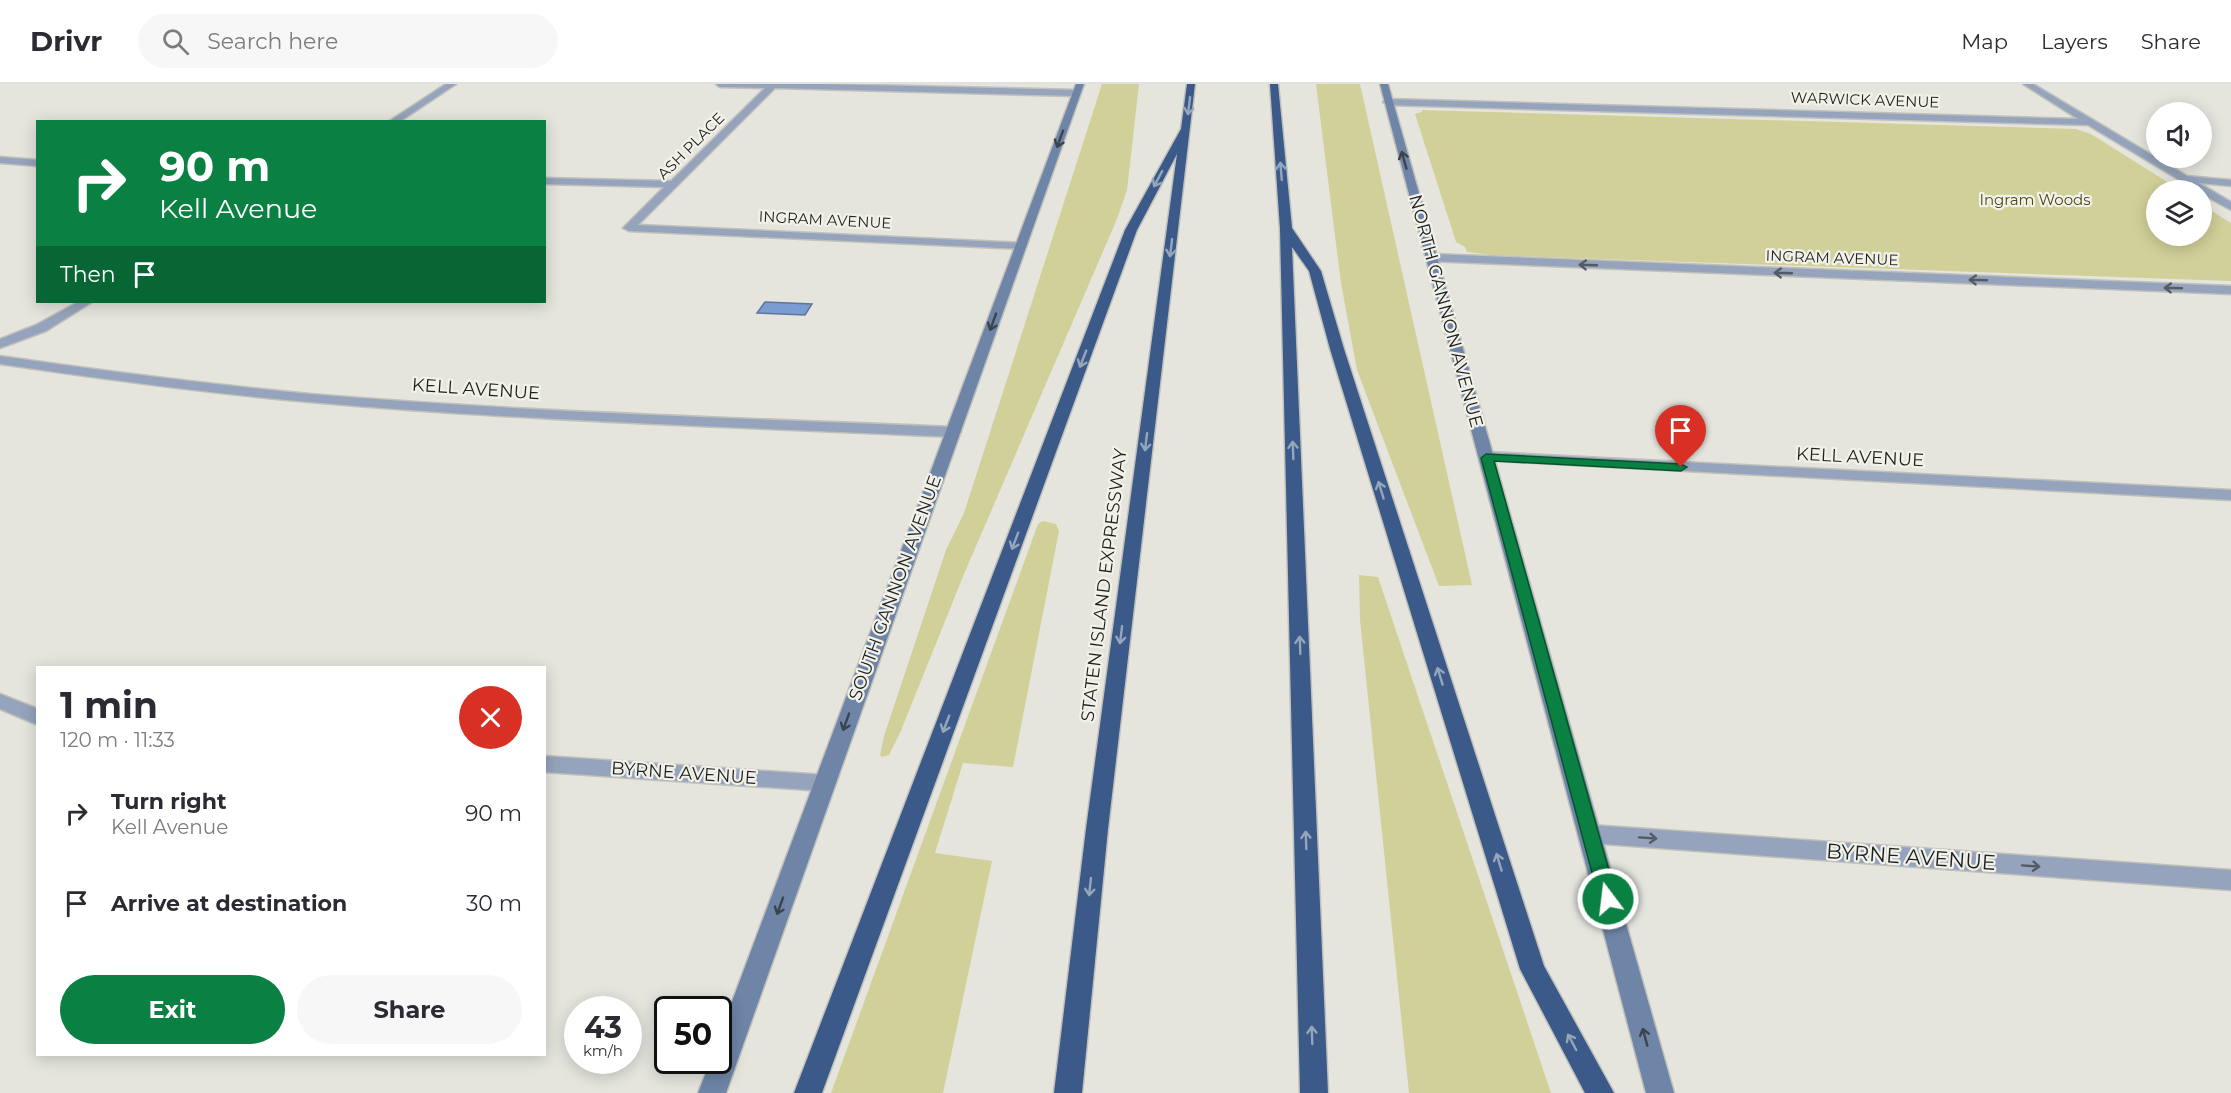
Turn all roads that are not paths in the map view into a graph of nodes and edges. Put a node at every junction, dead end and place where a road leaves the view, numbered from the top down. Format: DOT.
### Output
graph roads {
  1 [pos="452,84"];
  2 [pos="720,84"];
  3 [pos="1191,84"];
  4 [pos="1274,84"];
  5 [pos="1384,84"];
  6 [pos="2027,84"];
  7 [pos="773,85"];
  8 [pos="1078,89"];
  9 [pos="1388,102"];
  10 [pos="395,120"];
  11 [pos="2089,122"];
  12 [pos="1186,128"];
  13 [pos="0,160"];
  14 [pos="36,163"];
  15 [pos="2186,179"];
  16 [pos="546,181"];
  17 [pos="2231,183"];
  18 [pos="673,184"];
  19 [pos="2231,207"];
  20 [pos="629,228"];
  21 [pos="1286,229"];
  22 [pos="1021,245"];
  23 [pos="1432,258"];
  24 [pos="2231,290"];
  25 [pos="84,303"];
  26 [pos="0,344"];
  27 [pos="0,360"];
  28 [pos="952,432"];
  29 [pos="1486,458"];
  30 [pos="2231,495"];
  31 [pos="0,702"];
  32 [pos="36,717"];
  33 [pos="546,764"];
  34 [pos="824,783"];
  35 [pos="1590,834"];
  36 [pos="2231,880"];
  37 [pos="712,1093"];
  38 [pos="808,1093"];
  39 [pos="1068,1093"];
  40 [pos="1314,1093"];
  41 [pos="1599,1093"];
  42 [pos="1660,1093"];
  1 -- 10 [label="street"];
  2 -- 7 [label="street"];
  3 -- 12 [label="highway, STATEN ISLAND EXPRESSWAY, one-way"];
  21 -- 4 [label="highway, one-way"];
  5 -- 9 [label="main road, NORTH GANNON AVENUE"];
  6 -- 11 [label="street"];
  7 -- 8 [label="street"];
  7 -- 18 [label="street, ASH PLACE"];
  8 -- 22 [label="main road, SOUTH GANNON AVENUE, one-way"];
  9 -- 11 [label="street, WARWICK AVENUE"];
  23 -- 9 [label="main road, NORTH GANNON AVENUE, one-way"];
  11 -- 15 [label="street"];
  12 -- 38 [label="highway, one-way"];
  12 -- 39 [label="highway, STATEN ISLAND EXPRESSWAY, one-way"];
  13 -- 14 [label="street"];
  15 -- 17 [label="street"];
  15 -- 19 [label="street"];
  16 -- 18 [label="street"];
  18 -- 20 [label="street, ASH PLACE"];
  20 -- 22 [label="street, INGRAM AVENUE"];
  40 -- 21 [label="highway, one-way"];
  41 -- 21 [label="highway, one-way"];
  22 -- 28 [label="main road, SOUTH GANNON AVENUE, one-way"];
  24 -- 23 [label="street, INGRAM AVENUE, one-way"];
  23 -- 29 [label="main road, NORTH GANNON AVENUE"];
  25 -- 26 [label="street"];
  27 -- 28 [label="street, KELL AVENUE"];
  28 -- 34 [label="main road, SOUTH GANNON AVENUE, one-way"];
  29 -- 30 [label="street, KELL AVENUE"];
  29 -- 35 [label="main road, NORTH GANNON AVENUE"];
  31 -- 32 [label="street"];
  33 -- 34 [label="street, BYRNE AVENUE"];
  34 -- 37 [label="main road, SOUTH GANNON AVENUE, one-way"];
  35 -- 36 [label="street, BYRNE AVENUE, one-way"];
  42 -- 35 [label="main road, NORTH GANNON AVENUE, one-way"];
}
